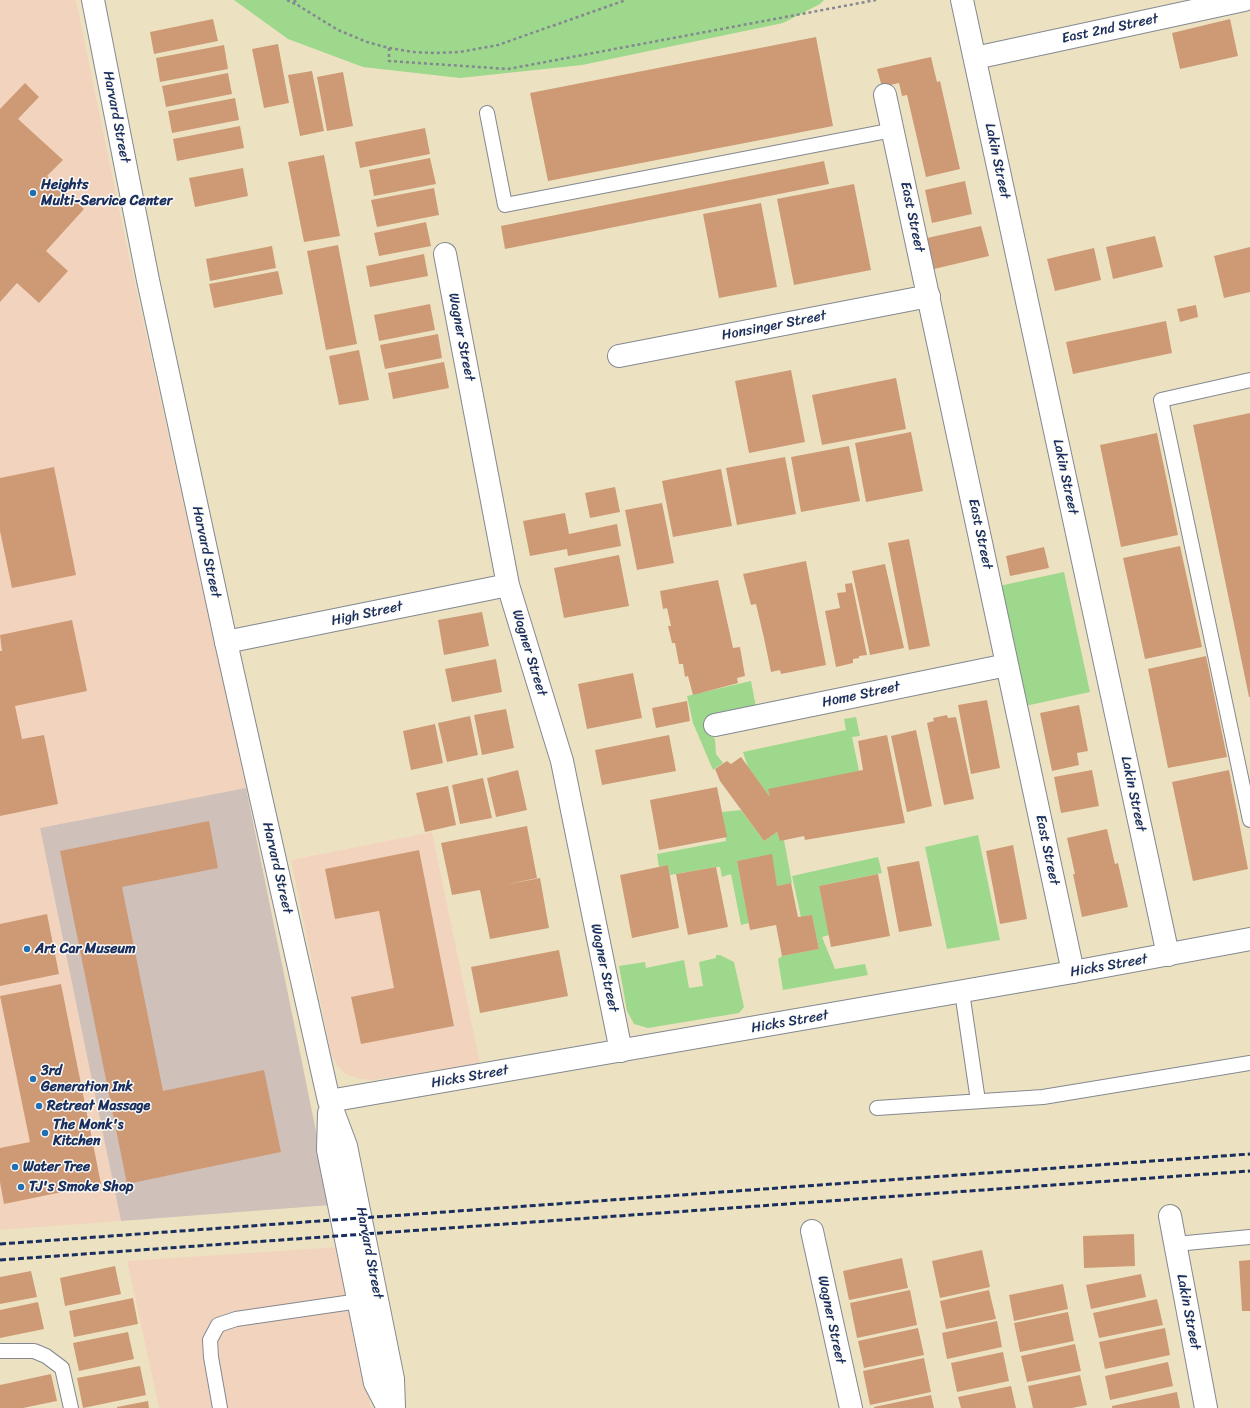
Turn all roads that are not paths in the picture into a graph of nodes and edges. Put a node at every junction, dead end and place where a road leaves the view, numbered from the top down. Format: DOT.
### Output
graph roads {
  1 [pos="93,0"];
  2 [pos="962,0"];
  3 [pos="1244,0"];
  4 [pos="975,58"];
  5 [pos="885,95"];
  6 [pos="487,113"];
  7 [pos="893,130"];
  8 [pos="445,254"];
  9 [pos="929,296"];
  10 [pos="619,356"];
  11 [pos="1250,380"];
  12 [pos="508,585"];
  13 [pos="226,642"];
  14 [pos="1008,665"];
  15 [pos="715,725"];
  16 [pos="1250,820"];
  17 [pos="1250,939"];
  18 [pos="1168,955"];
  19 [pos="1073,972"];
  20 [pos="962,992"];
  21 [pos="621,1051"];
  22 [pos="1250,1063"];
  23 [pos="978,1101"];
  24 [pos="329,1102"];
  25 [pos="877,1108"];
  26 [pos="1170,1216"];
  27 [pos="812,1231"];
  28 [pos="1250,1237"];
  29 [pos="1176,1244"];
  30 [pos="359,1301"];
  31 [pos="0,1351"];
  32 [pos="71,1408"];
  33 [pos="220,1408"];
  34 [pos="388,1408"];
  35 [pos="394,1408"];
  36 [pos="851,1408"];
  37 [pos="1206,1408"];
  1 -- 13 [label="street, Harvard Street"];
  2 -- 4 [label="street, Lakin Street"];
  3 -- 4 [label="street, East 2nd Street"];
  4 -- 18 [label="street, Lakin Street"];
  5 -- 7 [label="street, East Street"];
  6 -- 7 [label="lane"];
  7 -- 9 [label="street, East Street"];
  8 -- 12 [label="street, Wagner Street"];
  9 -- 10 [label="street, Honsinger Street"];
  9 -- 14 [label="street, East Street"];
  11 -- 16 [label="lane"];
  12 -- 13 [label="street, High Street"];
  12 -- 21 [label="street, Wagner Street"];
  13 -- 24 [label="street, Harvard Street"];
  14 -- 15 [label="street, Home Street"];
  14 -- 19 [label="street, East Street"];
  17 -- 18 [label="street, Hicks Street"];
  18 -- 19 [label="street, Hicks Street"];
  19 -- 20 [label="street, Hicks Street"];
  20 -- 21 [label="street, Hicks Street"];
  20 -- 23 [label="lane"];
  21 -- 24 [label="street, Hicks Street"];
  22 -- 23 [label="lane"];
  23 -- 25 [label="lane"];
  24 -- 30 [label="street, Harvard Street"];
  24 -- 35 [label="street, Harvard Street"];
  26 -- 29 [label="street, Lakin Street"];
  27 -- 36 [label="street, Wagner Street"];
  28 -- 29 [label="lane"];
  29 -- 37 [label="street, Lakin Street"];
  30 -- 33 [label="lane"];
  30 -- 34 [label="street, Harvard Street"];
  31 -- 32 [label="lane"];
}
